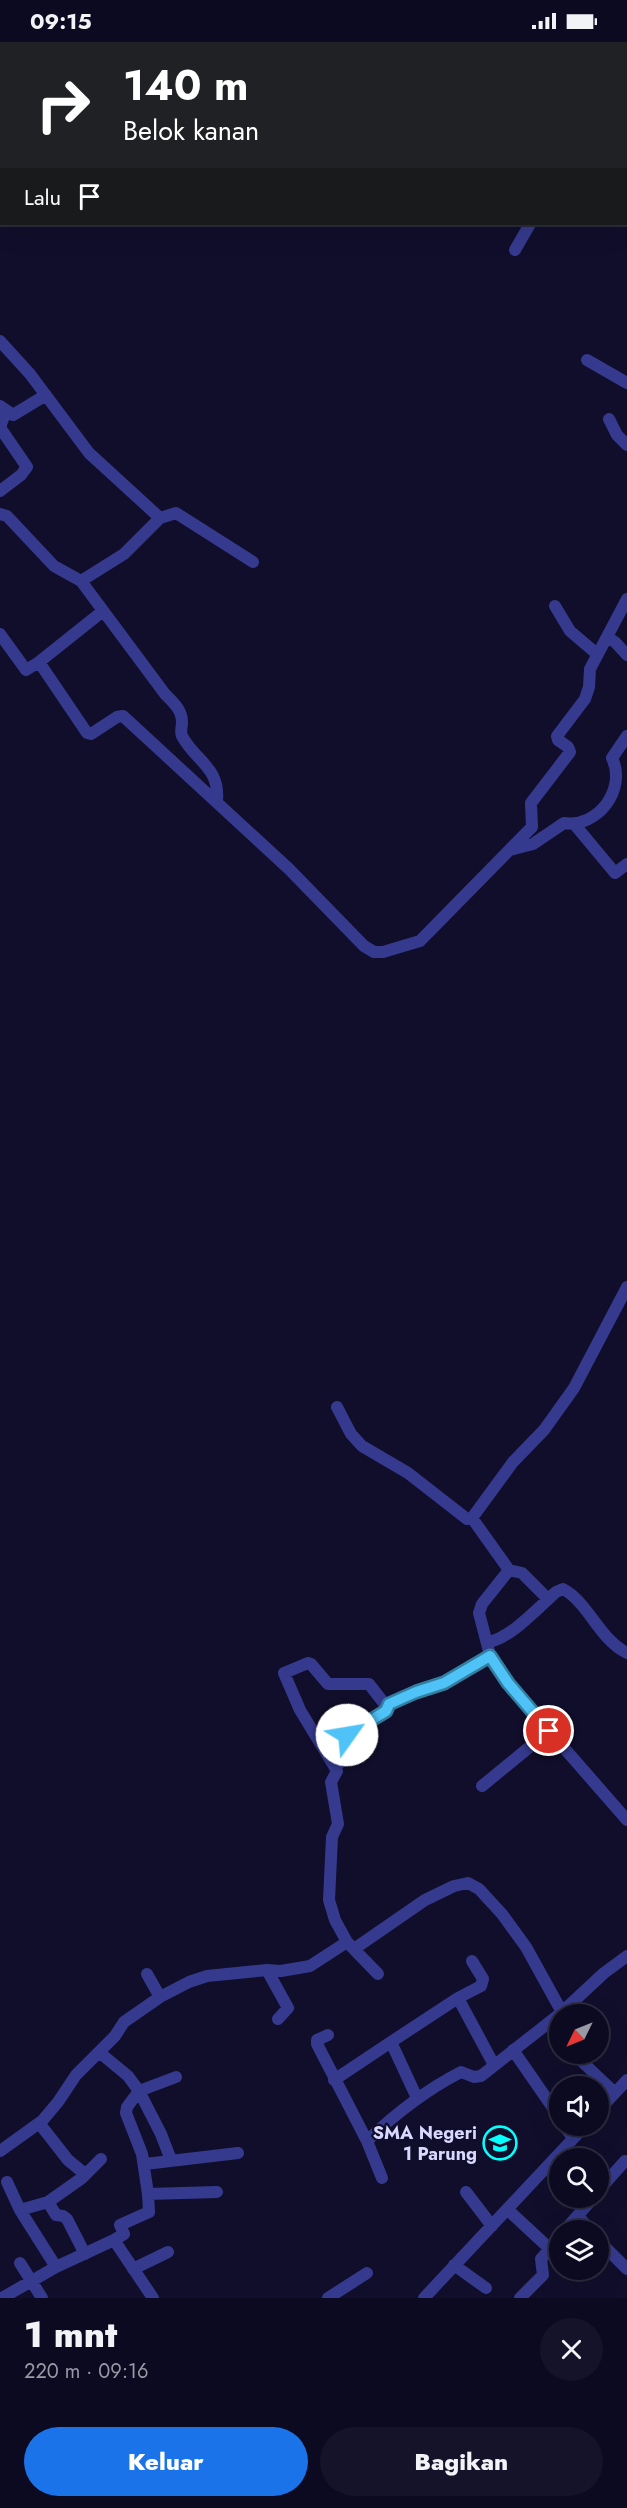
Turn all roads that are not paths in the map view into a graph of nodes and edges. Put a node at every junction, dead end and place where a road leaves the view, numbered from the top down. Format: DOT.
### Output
graph roads {
  1 [pos="529,225"];
  2 [pos="515,250"];
  3 [pos="0,341"];
  4 [pos="587,360"];
  5 [pos="627,383"];
  6 [pos="46,395"];
  7 [pos="3,409"];
  8 [pos="609,419"];
  9 [pos="627,445"];
  10 [pos="0,491"];
  11 [pos="0,514"];
  12 [pos="160,518"];
  13 [pos="253,562"];
  14 [pos="81,581"];
  15 [pos="627,599"];
  16 [pos="555,606"];
  17 [pos="103,611"];
  18 [pos="0,634"];
  19 [pos="607,637"];
  20 [pos="597,654"];
  21 [pos="627,655"];
  22 [pos="39,662"];
  23 [pos="627,736"];
  24 [pos="217,801"];
  25 [pos="575,825"];
  26 [pos="509,850"];
  27 [pos="627,864"];
  28 [pos="627,1287"];
  29 [pos="624,1303"];
  30 [pos="337,1407"];
  31 [pos="472,1518"];
  32 [pos="510,1570"];
  33 [pos="548,1599"];
  34 [pos="488,1642"];
  35 [pos="627,1653"];
  36 [pos="490,1656"];
  37 [pos="389,1704"];
  38 [pos="549,1731"];
  39 [pos="334,1766"];
  40 [pos="482,1786"];
  41 [pos="627,1820"];
  42 [pos="351,1945"];
  43 [pos="627,1956"];
  44 [pos="472,1960"];
  45 [pos="267,1970"];
  46 [pos="147,1974"];
  47 [pos="378,1974"];
  48 [pos="160,1997"];
  49 [pos="458,1998"];
  50 [pos="557,2004"];
  51 [pos="572,2004"];
  52 [pos="278,2019"];
  53 [pos="549,2024"];
  54 [pos="328,2035"];
  55 [pos="391,2042"];
  56 [pos="513,2050"];
  57 [pos="99,2052"];
  58 [pos="585,2064"];
  59 [pos="494,2065"];
  60 [pos="176,2077"];
  61 [pos="334,2080"];
  62 [pos="627,2080"];
  63 [pos="139,2091"];
  64 [pos="615,2093"];
  65 [pos="417,2098"];
  66 [pos="609,2099"];
  67 [pos="549,2102"];
  68 [pos="39,2123"];
  69 [pos="573,2138"];
  70 [pos="368,2141"];
  71 [pos="0,2151"];
  72 [pos="238,2153"];
  73 [pos="101,2159"];
  74 [pos="171,2160"];
  75 [pos="625,2161"];
  76 [pos="145,2164"];
  77 [pos="85,2174"];
  78 [pos="382,2178"];
  79 [pos="609,2179"];
  80 [pos="8,2182"];
  81 [pos="217,2192"];
  82 [pos="466,2192"];
  83 [pos="148,2194"];
  84 [pos="48,2202"];
  85 [pos="585,2208"];
  86 [pos="21,2210"];
  87 [pos="508,2210"];
  88 [pos="578,2216"];
  89 [pos="574,2220"];
  90 [pos="581,2220"];
  91 [pos="492,2226"];
  92 [pos="114,2240"];
  93 [pos="549,2248"];
  94 [pos="609,2251"];
  95 [pos="168,2252"];
  96 [pos="85,2254"];
  97 [pos="20,2263"];
  98 [pos="454,2265"];
  99 [pos="56,2267"];
  100 [pos="133,2269"];
  101 [pos="627,2269"];
  102 [pos="368,2273"];
  103 [pos="33,2280"];
  104 [pos="486,2288"];
  105 [pos="2,2298"];
  106 [pos="42,2298"];
  107 [pos="153,2298"];
  108 [pos="328,2298"];
  109 [pos="424,2298"];
  110 [pos="520,2298"];
  1 -- 2 [label="street"];
  3 -- 6 [label="street"];
  4 -- 5 [label="street"];
  6 -- 7 [label="street"];
  6 -- 12 [label="street"];
  7 -- 10 [label="street"];
  8 -- 9 [label="street"];
  11 -- 14 [label="street"];
  12 -- 13 [label="street"];
  12 -- 14 [label="street"];
  14 -- 17 [label="street"];
  15 -- 19 [label="street"];
  16 -- 20 [label="street"];
  17 -- 22 [label="street"];
  17 -- 24 [label="street"];
  18 -- 22 [label="street"];
  19 -- 20 [label="street"];
  19 -- 21 [label="street"];
  20 -- 26 [label="street"];
  22 -- 24 [label="street"];
  23 -- 25 [label="street"];
  24 -- 26 [label="street"];
  25 -- 26 [label="street"];
  25 -- 27 [label="street"];
  28 -- 29 [label="street"];
  29 -- 31 [label="street"];
  30 -- 31 [label="street"];
  31 -- 32 [label="street"];
  32 -- 33 [label="street"];
  32 -- 34 [label="street"];
  33 -- 34 [label="street"];
  33 -- 35 [label="street"];
  34 -- 36 [label="street"];
  36 -- 37 [label="street"];
  36 -- 38 [label="street"];
  37 -- 39 [label="street"];
  37 -- 39 [label="street"];
  38 -- 40 [label="street"];
  38 -- 41 [label="street"];
  39 -- 42 [label="street"];
  42 -- 45 [label="street"];
  42 -- 47 [label="street"];
  42 -- 50 [label="street"];
  43 -- 51 [label="street"];
  44 -- 49 [label="street"];
  45 -- 48 [label="street"];
  45 -- 52 [label="street"];
  46 -- 48 [label="street"];
  48 -- 57 [label="street"];
  49 -- 55 [label="street"];
  49 -- 59 [label="street"];
  53 -- 56 [label="street"];
  54 -- 61 [label="street"];
  55 -- 61 [label="street"];
  55 -- 65 [label="street"];
  56 -- 59 [label="street"];
  56 -- 67 [label="street"];
  57 -- 63 [label="street"];
  57 -- 68 [label="street"];
  58 -- 64 [label="street"];
  59 -- 65 [label="street"];
  60 -- 63 [label="street"];
  61 -- 70 [label="street"];
  62 -- 64 [label="street"];
  63 -- 74 [label="street"];
  63 -- 76 [label="street"];
  64 -- 66 [label="street"];
  65 -- 70 [label="street"];
  68 -- 71 [label="street"];
  68 -- 77 [label="street"];
  69 -- 87 [label="street"];
  70 -- 78 [label="street"];
  72 -- 74 [label="street"];
  73 -- 77 [label="street"];
  74 -- 76 [label="street"];
  75 -- 79 [label="street"];
  76 -- 83 [label="street"];
  77 -- 84 [label="street"];
  80 -- 86 [label="street"];
  81 -- 83 [label="street"];
  82 -- 91 [label="street"];
  83 -- 92 [label="street"];
  84 -- 86 [label="street"];
  84 -- 96 [label="street"];
  85 -- 88 [label="street"];
  86 -- 99 [label="street"];
  87 -- 91 [label="street"];
  87 -- 93 [label="street"];
  88 -- 89 [label="street"];
  88 -- 90 [label="street"];
  91 -- 98 [label="street"];
  92 -- 96 [label="street"];
  92 -- 100 [label="street"];
  93 -- 110 [label="street"];
  94 -- 101 [label="street"];
  95 -- 100 [label="street"];
  96 -- 99 [label="street"];
  97 -- 103 [label="street"];
  98 -- 104 [label="street"];
  98 -- 109 [label="street"];
  99 -- 103 [label="street"];
  100 -- 107 [label="street"];
  102 -- 108 [label="street"];
  103 -- 105 [label="street"];
  103 -- 106 [label="street"];
}
